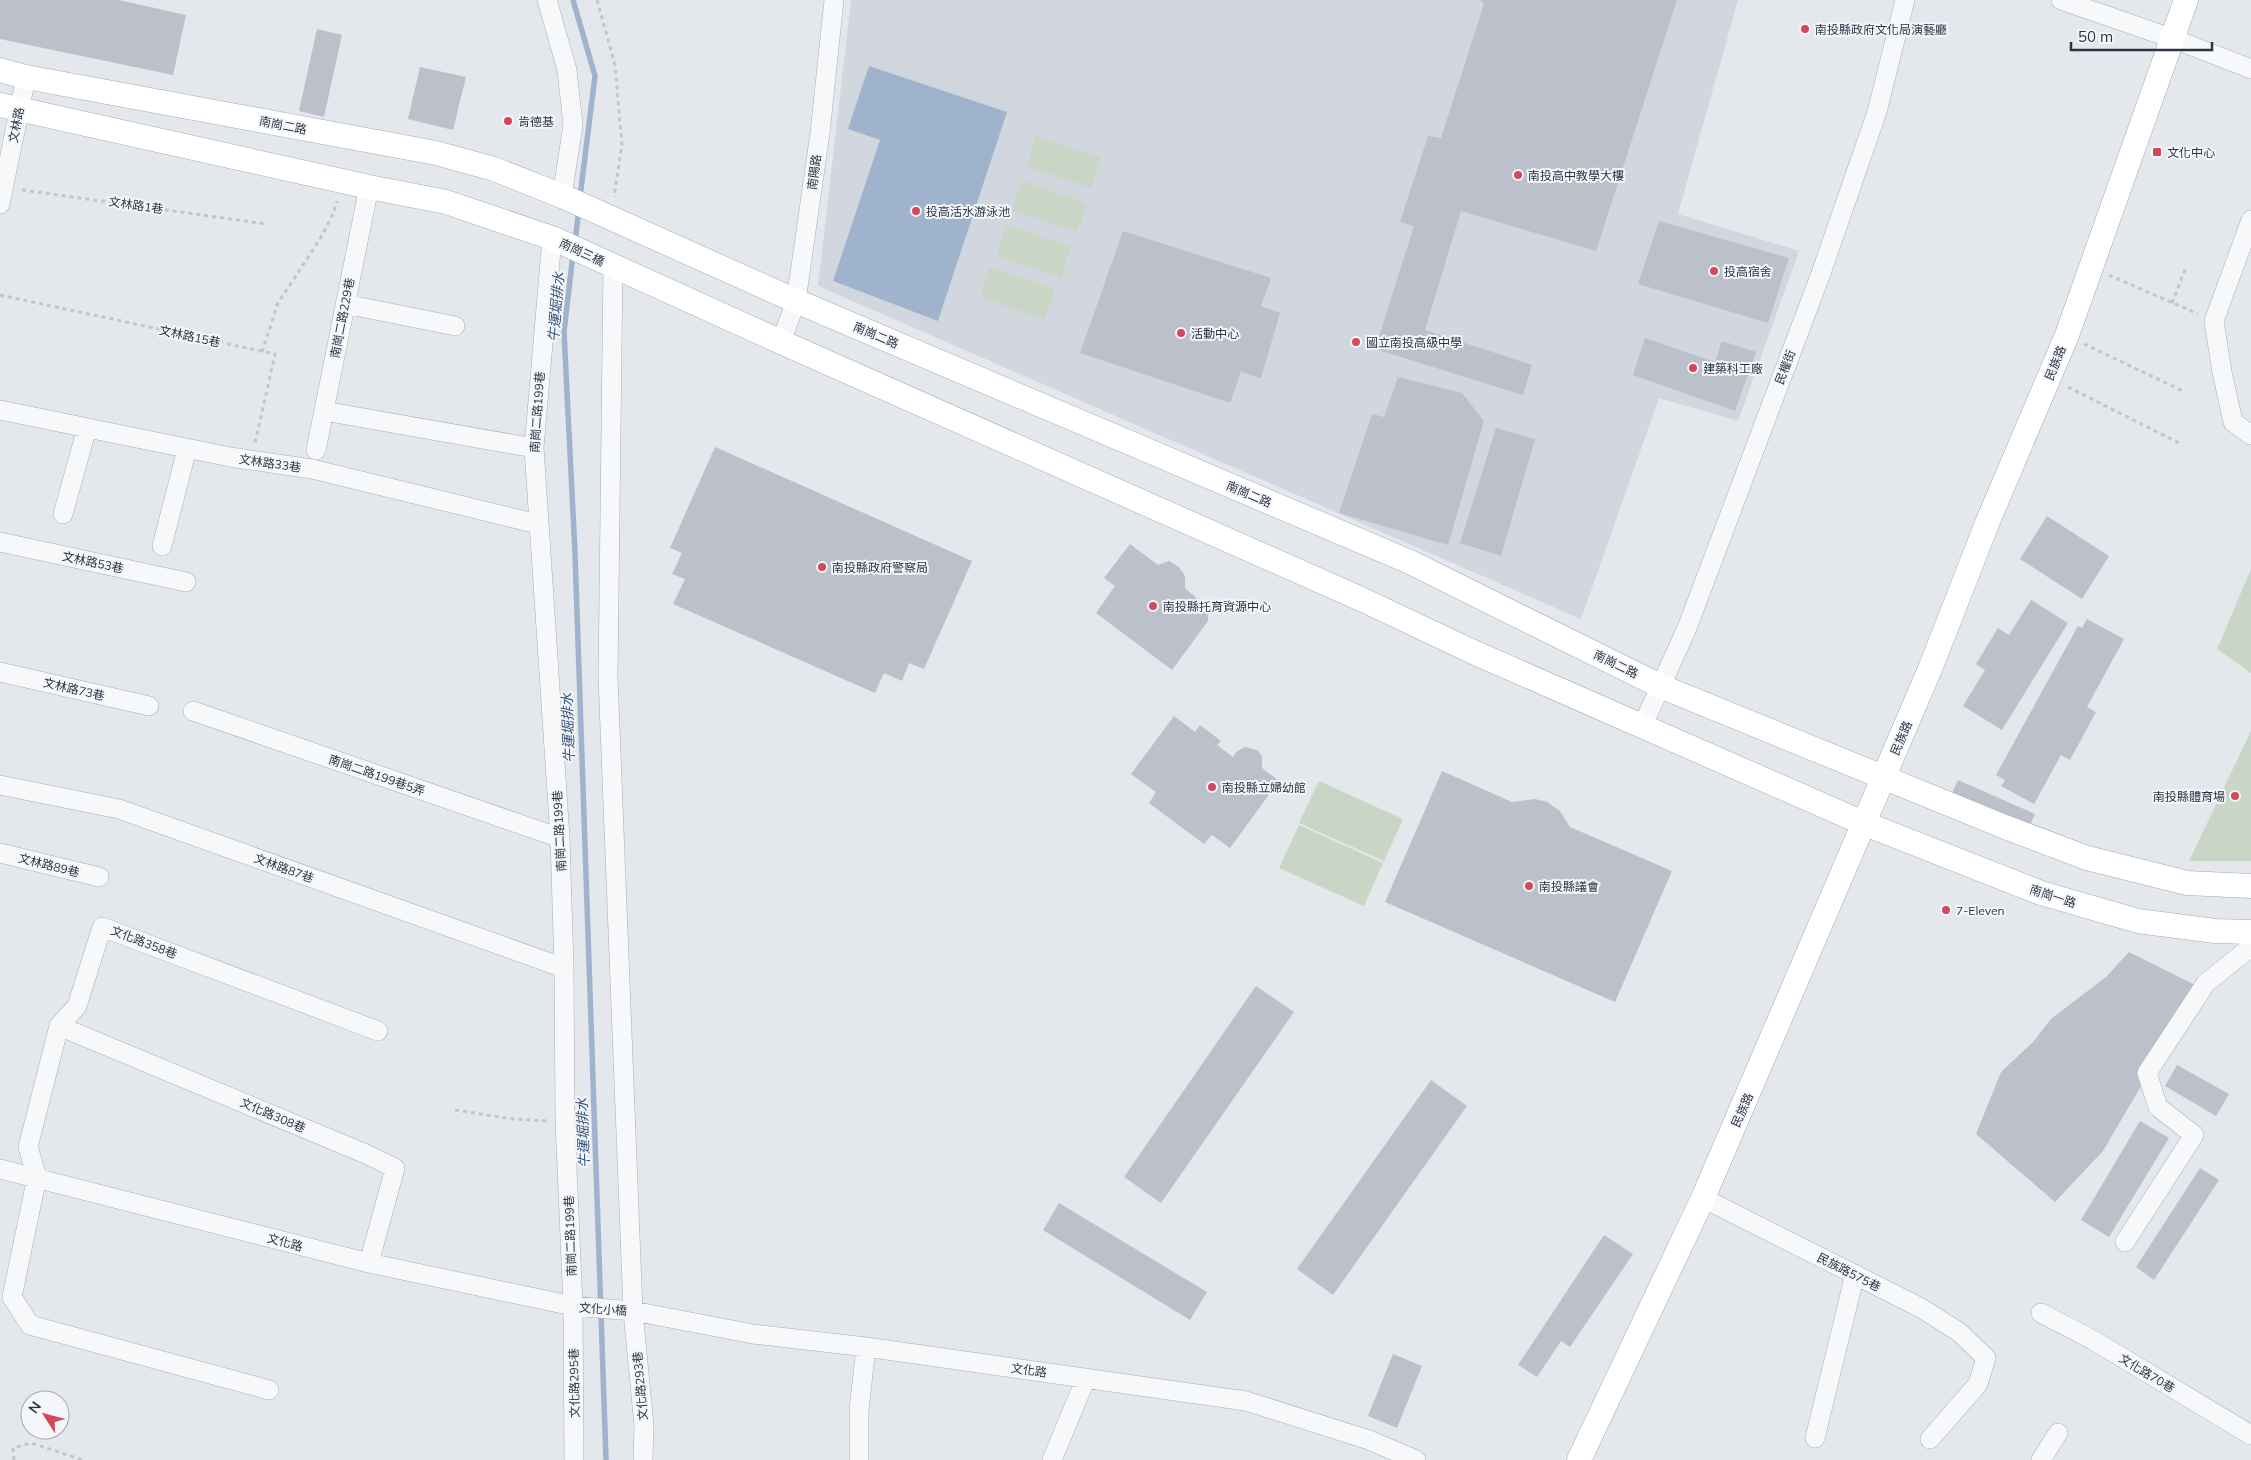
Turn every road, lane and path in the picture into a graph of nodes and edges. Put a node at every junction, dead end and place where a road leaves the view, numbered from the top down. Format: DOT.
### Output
graph roads {
  1 [pos="547,0"];
  2 [pos="598,0"];
  3 [pos="834,0"];
  4 [pos="1905,0"];
  5 [pos="2061,0"];
  6 [pos="2186,0"];
  7 [pos="2174,39"];
  8 [pos="2251,69"];
  9 [pos="0,70"];
  10 [pos="26,77"];
  11 [pos="10,108"];
  12 [pos="343,180"];
  13 [pos="368,187"];
  14 [pos="2,196"];
  15 [pos="562,196"];
  16 [pos="610,218"];
  17 [pos="2251,220"];
  18 [pos="267,224"];
  19 [pos="552,238"];
  20 [pos="613,266"];
  21 [pos="2186,267"];
  22 [pos="2092,268"];
  23 [pos="0,295"];
  24 [pos="796,301"];
  25 [pos="2172,303"];
  26 [pos="345,304"];
  27 [pos="2214,321"];
  28 [pos="455,326"];
  29 [pos="2067,335"];
  30 [pos="782,342"];
  31 [pos="262,352"];
  32 [pos="2050,378"];
  33 [pos="2185,392"];
  34 [pos="0,410"];
  35 [pos="324,411"];
  36 [pos="87,428"];
  37 [pos="2251,435"];
  38 [pos="2179,443"];
  39 [pos="534,448"];
  40 [pos="187,449"];
  41 [pos="316,450"];
  42 [pos="251,459"];
  43 [pos="63,514"];
  44 [pos="538,524"];
  45 [pos="0,542"];
  46 [pos="162,546"];
  47 [pos="186,582"];
  48 [pos="0,672"];
  49 [pos="1660,686"];
  50 [pos="149,706"];
  51 [pos="193,711"];
  52 [pos="1642,727"];
  53 [pos="1884,777"];
  54 [pos="0,784"];
  55 [pos="1863,823"];
  56 [pos="560,838"];
  57 [pos="0,853"];
  58 [pos="98,877"];
  59 [pos="2251,886"];
  60 [pos="2251,932"];
  61 [pos="2251,947"];
  62 [pos="564,968"];
  63 [pos="59,1026"];
  64 [pos="378,1031"];
  65 [pos="455,1110"];
  66 [pos="565,1122"];
  67 [pos="0,1169"];
  68 [pos="37,1177"];
  69 [pos="1703,1198"];
  70 [pos="2125,1242"];
  71 [pos="368,1263"];
  72 [pos="1855,1274"];
  73 [pos="573,1306"];
  74 [pos="634,1311"];
  75 [pos="2041,1313"];
  76 [pos="866,1347"];
  77 [pos="1086,1378"];
  78 [pos="269,1390"];
  79 [pos="2058,1434"];
  80 [pos="2251,1435"];
  81 [pos="1815,1438"];
  82 [pos="1930,1439"];
  83 [pos="14,1460"];
  84 [pos="83,1460"];
  85 [pos="574,1460"];
  86 [pos="643,1460"];
  87 [pos="859,1460"];
  88 [pos="1052,1460"];
  89 [pos="1416,1460"];
  90 [pos="1579,1460"];
  91 [pos="2041,1460"];
  1 -- 15 [label="street"];
  2 -- 16 [label="path"];
  3 -- 24 [label="street, 南陽路"];
  4 -- 49 [label="street, 民權街"];
  5 -- 7 [label="street"];
  6 -- 7 [label="main road, 民族路"];
  7 -- 8 [label="street"];
  7 -- 22 [label="main road, 民族路"];
  9 -- 10 [label="main road, 南崗二路"];
  10 -- 11 [label="street, 文林路"];
  10 -- 15 [label="main road, 南崗二路"];
  11 -- 12 [label="main road"];
  11 -- 14 [label="street, 文林路"];
  12 -- 13 [label="main road"];
  12 -- 31 [label="path"];
  13 -- 19 [label="main road"];
  13 -- 26 [label="street, 南崗二路229巷"];
  14 -- 18 [label="path, 文林路1巷"];
  15 -- 16 [label="main road"];
  16 -- 24 [label="main road, 南崗二路"];
  17 -- 27 [label="street"];
  19 -- 20 [label="main road, 南崗三橋"];
  19 -- 39 [label="street, 南崗二路199巷"];
  20 -- 30 [label="main road"];
  20 -- 74 [label="street, 文化路293巷"];
  21 -- 25 [label="path"];
  22 -- 25 [label="path"];
  22 -- 29 [label="main road, 民族路"];
  23 -- 31 [label="path, 文林路15巷"];
  24 -- 30 [label="street, 南陽路"];
  24 -- 49 [label="main road, 南崗二路"];
  25 -- 27 [label="path"];
  26 -- 28 [label="street"];
  26 -- 35 [label="street, 南崗二路229巷"];
  27 -- 37 [label="street"];
  29 -- 32 [label="main road, 民族路"];
  29 -- 33 [label="path"];
  30 -- 52 [label="main road"];
  31 -- 42 [label="path"];
  32 -- 38 [label="path"];
  32 -- 53 [label="main road, 民族路"];
  34 -- 36 [label="street, 文林路33巷"];
  35 -- 39 [label="street"];
  35 -- 41 [label="street, 南崗二路229巷"];
  36 -- 40 [label="street, 文林路33巷"];
  36 -- 43 [label="street"];
  39 -- 44 [label="street, 南崗二路199巷"];
  40 -- 42 [label="street, 文林路33巷"];
  40 -- 46 [label="street"];
  42 -- 44 [label="street, 文林路33巷"];
  44 -- 56 [label="street, 南崗二路199巷"];
  45 -- 47 [label="street, 文林路53巷"];
  48 -- 50 [label="street, 文林路73巷"];
  49 -- 52 [label="street, 民權街"];
  49 -- 53 [label="main road, 南崗二路"];
  51 -- 56 [label="street, 南崗二路199巷5弄"];
  52 -- 55 [label="main road"];
  53 -- 55 [label="main road, 民族路"];
  53 -- 59 [label="main road"];
  54 -- 62 [label="street, 文林路87巷"];
  55 -- 60 [label="main road, 南崗一路"];
  55 -- 69 [label="main road, 民族路"];
  56 -- 62 [label="street, 南崗二路199巷"];
  57 -- 58 [label="street, 文林路89巷"];
  61 -- 70 [label="street"];
  62 -- 66 [label="street, 南崗二路199巷"];
  63 -- 64 [label="street, 文化路358巷"];
  63 -- 68 [label="street, 文化路358巷"];
  63 -- 71 [label="street, 文化路308巷"];
  65 -- 66 [label="path"];
  66 -- 73 [label="street, 南崗二路199巷"];
  67 -- 68 [label="street, 文化路"];
  68 -- 71 [label="street, 文化路"];
  68 -- 78 [label="street"];
  69 -- 72 [label="street, 民族路575巷"];
  69 -- 90 [label="main road, 民族路"];
  71 -- 73 [label="street, 文化路"];
  72 -- 81 [label="street"];
  72 -- 82 [label="street, 民族路575巷"];
  73 -- 74 [label="street, 文化小橋"];
  73 -- 85 [label="street, 文化路295巷"];
  74 -- 76 [label="street, 文化路"];
  74 -- 86 [label="street, 文化路293巷"];
  75 -- 80 [label="street, 文化路70巷"];
  76 -- 77 [label="street, 文化路"];
  76 -- 87 [label="street"];
  77 -- 88 [label="street"];
  77 -- 89 [label="street, 文化路"];
  79 -- 91 [label="street"];
  83 -- 84 [label="path"];
}
